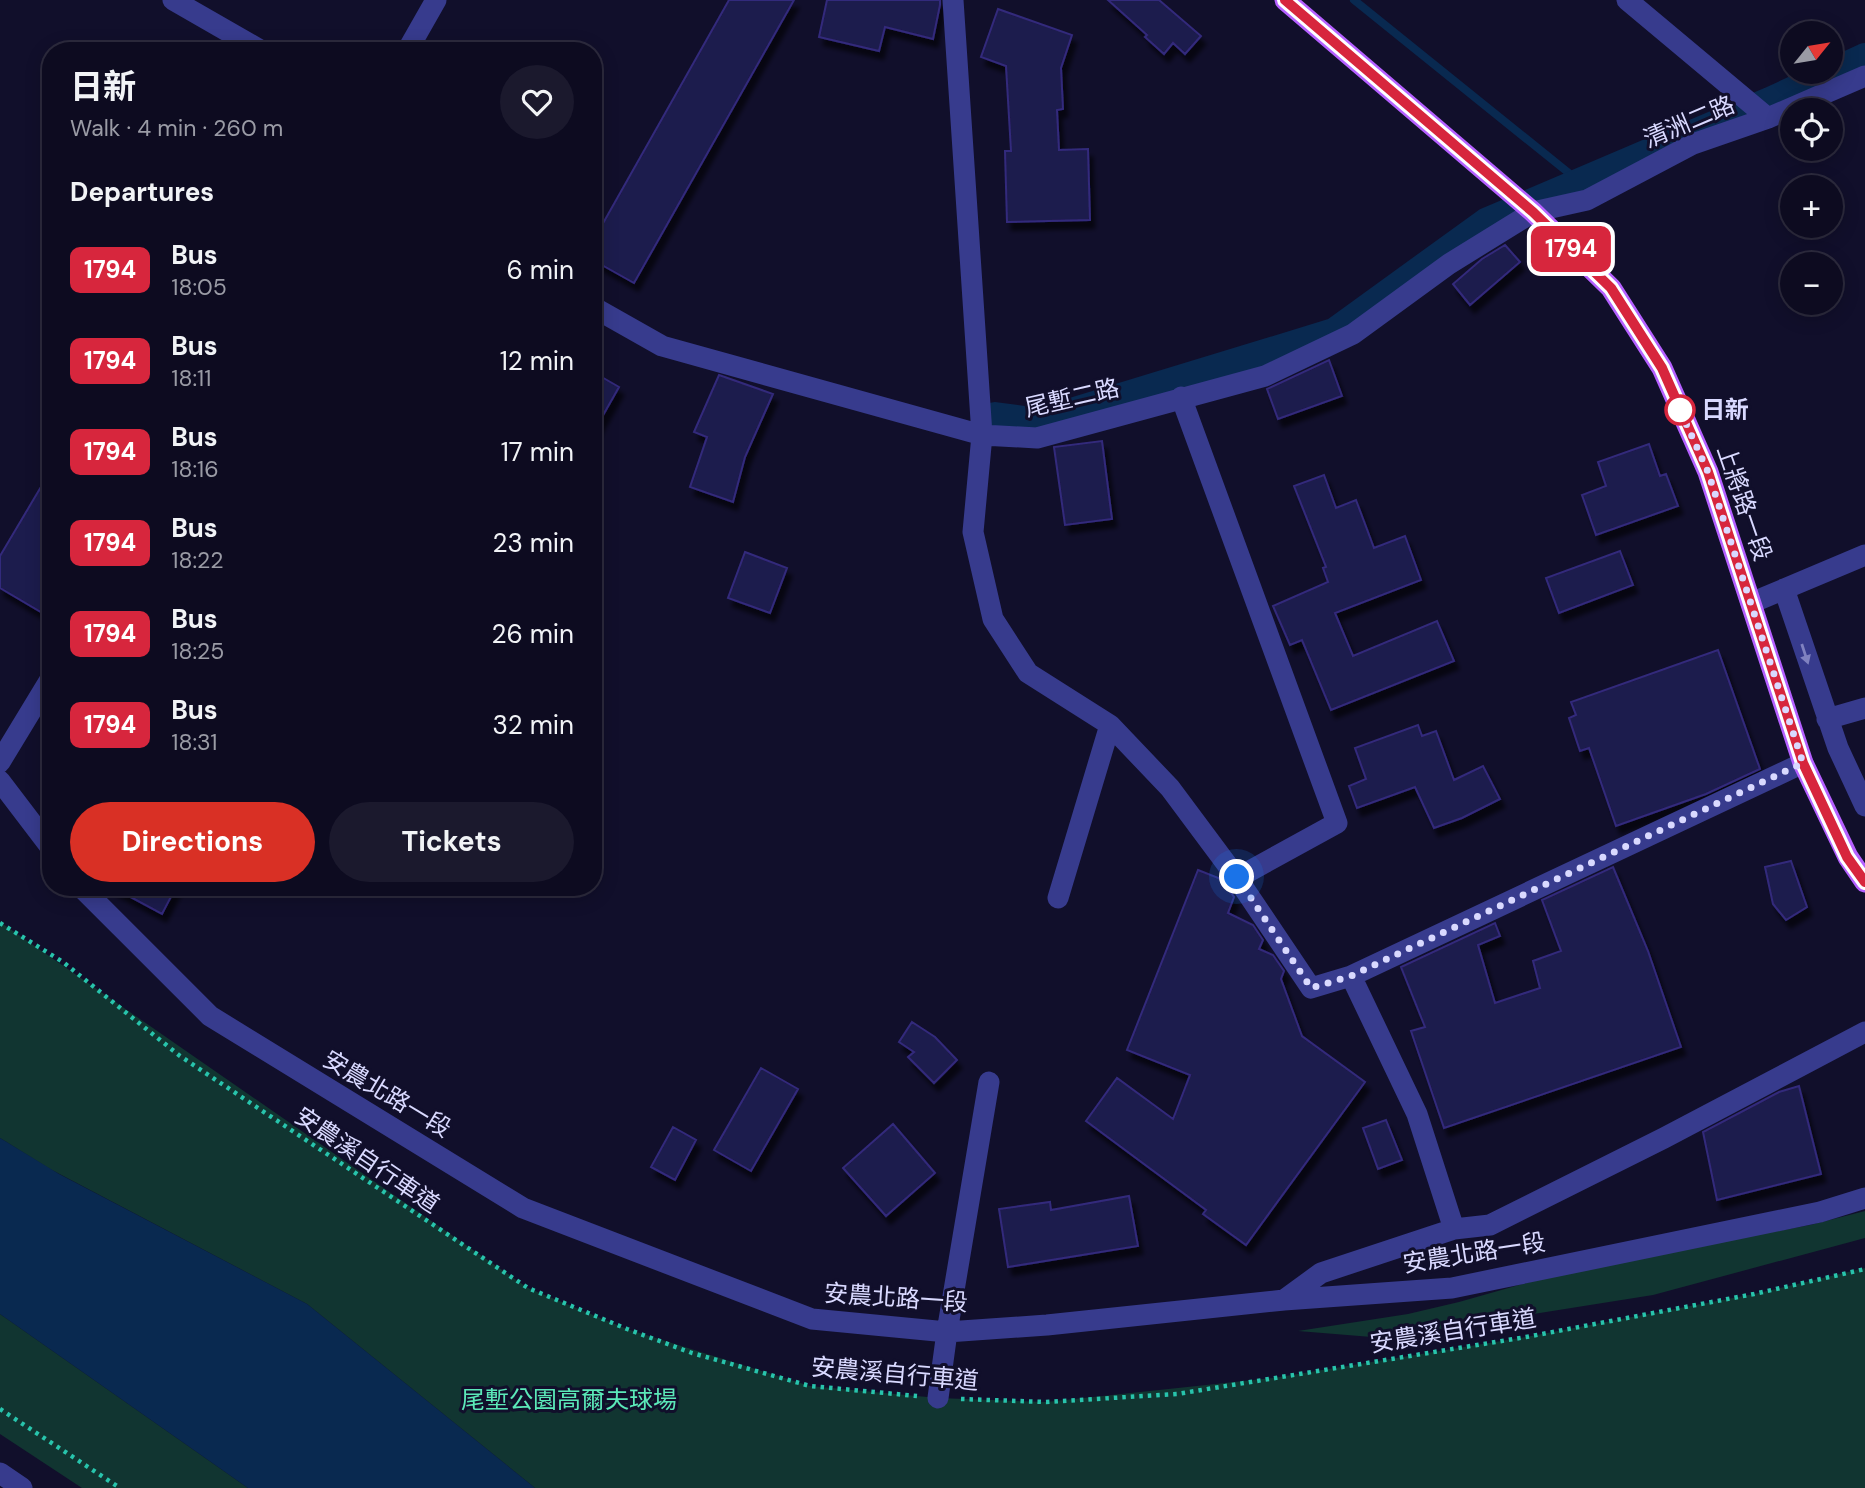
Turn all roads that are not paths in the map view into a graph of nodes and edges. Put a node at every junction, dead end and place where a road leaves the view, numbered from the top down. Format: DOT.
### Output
graph roads {
  1 [pos="173,0"];
  2 [pos="436,0"];
  3 [pos="953,0"];
  4 [pos="1285,0"];
  5 [pos="1627,0"];
  6 [pos="246,42"];
  7 [pos="412,42"];
  8 [pos="1865,76"];
  9 [pos="1768,118"];
  10 [pos="1533,212"];
  11 [pos="602,311"];
  12 [pos="1181,397"];
  13 [pos="982,435"];
  14 [pos="1865,555"];
  15 [pos="1784,589"];
  16 [pos="1751,603"];
  17 [pos="42,693"];
  18 [pos="1865,708"];
  19 [pos="1827,719"];
  20 [pos="1110,725"];
  21 [pos="0,762"];
  22 [pos="1803,763"];
  23 [pos="0,781"];
  24 [pos="1865,806"];
  25 [pos="42,836"];
  26 [pos="1237,877"];
  27 [pos="1865,882"];
  28 [pos="90,896"];
  29 [pos="1058,898"];
  30 [pos="1351,976"];
  31 [pos="1865,1032"];
  32 [pos="989,1082"];
  33 [pos="1865,1198"];
  34 [pos="1454,1229"];
  35 [pos="1284,1300"];
  36 [pos="947,1332"];
  37 [pos="938,1398"];
  38 [pos="0,1473"];
  39 [pos="22,1488"];
  1 -- 6 [label="street"];
  2 -- 7 [label="street"];
  3 -- 13 [label="street"];
  4 -- 10 [label="main road, 上將路一段"];
  5 -- 9 [label="street"];
  8 -- 9 [label="street, 清洲二路"];
  9 -- 10 [label="street, 清洲二路"];
  10 -- 12 [label="street, 尾塹二路"];
  10 -- 16 [label="main road, 上將路一段"];
  11 -- 13 [label="street, 尾塹二路"];
  12 -- 13 [label="street, 尾塹二路"];
  12 -- 26 [label="street"];
  13 -- 20 [label="street"];
  14 -- 15 [label="street"];
  15 -- 16 [label="street"];
  15 -- 19 [label="street, one-way"];
  16 -- 22 [label="main road, 上將路一段"];
  17 -- 21 [label="street"];
  18 -- 19 [label="street"];
  19 -- 24 [label="street"];
  20 -- 26 [label="street"];
  20 -- 29 [label="street"];
  22 -- 27 [label="main road, 上將路一段"];
  22 -- 30 [label="street"];
  23 -- 25 [label="street"];
  26 -- 30 [label="street"];
  28 -- 36 [label="street, 安農北路一段"];
  30 -- 34 [label="street"];
  31 -- 34 [label="street"];
  32 -- 36 [label="street"];
  33 -- 35 [label="street, 安農北路一段"];
  34 -- 35 [label="street"];
  35 -- 36 [label="street, 安農北路一段"];
  36 -- 37 [label="street"];
  38 -- 39 [label="street"];
}
